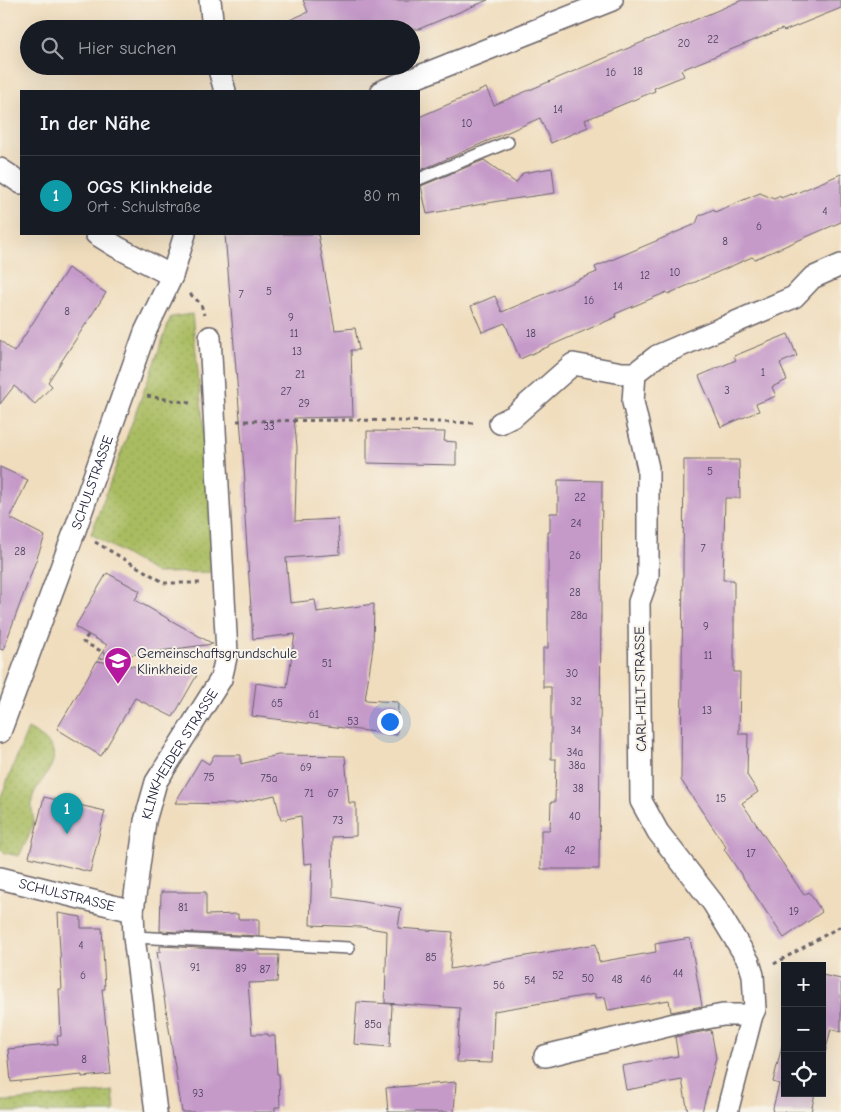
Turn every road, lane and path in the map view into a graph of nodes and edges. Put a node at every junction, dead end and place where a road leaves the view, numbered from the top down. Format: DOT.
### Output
graph roads {
  1 [pos="210,0"];
  2 [pos="612,0"];
  3 [pos="212,20"];
  4 [pos="221,75"];
  5 [pos="225,90"];
  6 [pos="385,90"];
  7 [pos="508,142"];
  8 [pos="0,169"];
  9 [pos="420,179"];
  10 [pos="20,182"];
  11 [pos="98,235"];
  12 [pos="186,235"];
  13 [pos="841,265"];
  14 [pos="172,276"];
  15 [pos="210,337"];
  16 [pos="635,373"];
  17 [pos="124,392"];
  18 [pos="214,415"];
  19 [pos="500,423"];
  20 [pos="75,530"];
  21 [pos="224,583"];
  22 [pos="88,635"];
  23 [pos="105,653"];
  24 [pos="0,732"];
  25 [pos="0,878"];
  26 [pos="134,911"];
  27 [pos="841,926"];
  28 [pos="134,936"];
  29 [pos="349,948"];
  30 [pos="753,975"];
  31 [pos="752,1016"];
  32 [pos="545,1056"];
  33 [pos="156,1112"];
  34 [pos="727,1112"];
  1 -- 3 [label="street"];
  2 -- 6 [label="street"];
  4 -- 5 [label="street"];
  7 -- 9 [label="lane"];
  8 -- 10 [label="street"];
  11 -- 14 [label="street"];
  12 -- 14 [label="street, SCHULSTRASSE"];
  13 -- 16 [label="street"];
  14 -- 15 [label="path"];
  14 -- 17 [label="street, SCHULSTRASSE"];
  15 -- 18 [label="street, KLINKHEIDER STRASSE"];
  16 -- 19 [label="street"];
  16 -- 30 [label="street, CARL-HILT-STRASSE"];
  17 -- 18 [label="path"];
  17 -- 20 [label="street, SCHULSTRASSE"];
  18 -- 19 [label="path"];
  18 -- 21 [label="street, KLINKHEIDER STRASSE"];
  20 -- 21 [label="path"];
  20 -- 24 [label="street, SCHULSTRASSE"];
  21 -- 26 [label="street, KLINKHEIDER STRASSE"];
  22 -- 23 [label="path"];
  25 -- 26 [label="street, SCHULSTRASSE"];
  26 -- 28 [label="street, KLINKHEIDER STRASSE"];
  27 -- 30 [label="path"];
  28 -- 29 [label="lane"];
  28 -- 33 [label="street, KLINKHEIDER STRASSE"];
  30 -- 31 [label="street, CARL-HILT-STRASSE"];
  31 -- 32 [label="street"];
  31 -- 34 [label="street, CARL-HILT-STRASSE"];
}
